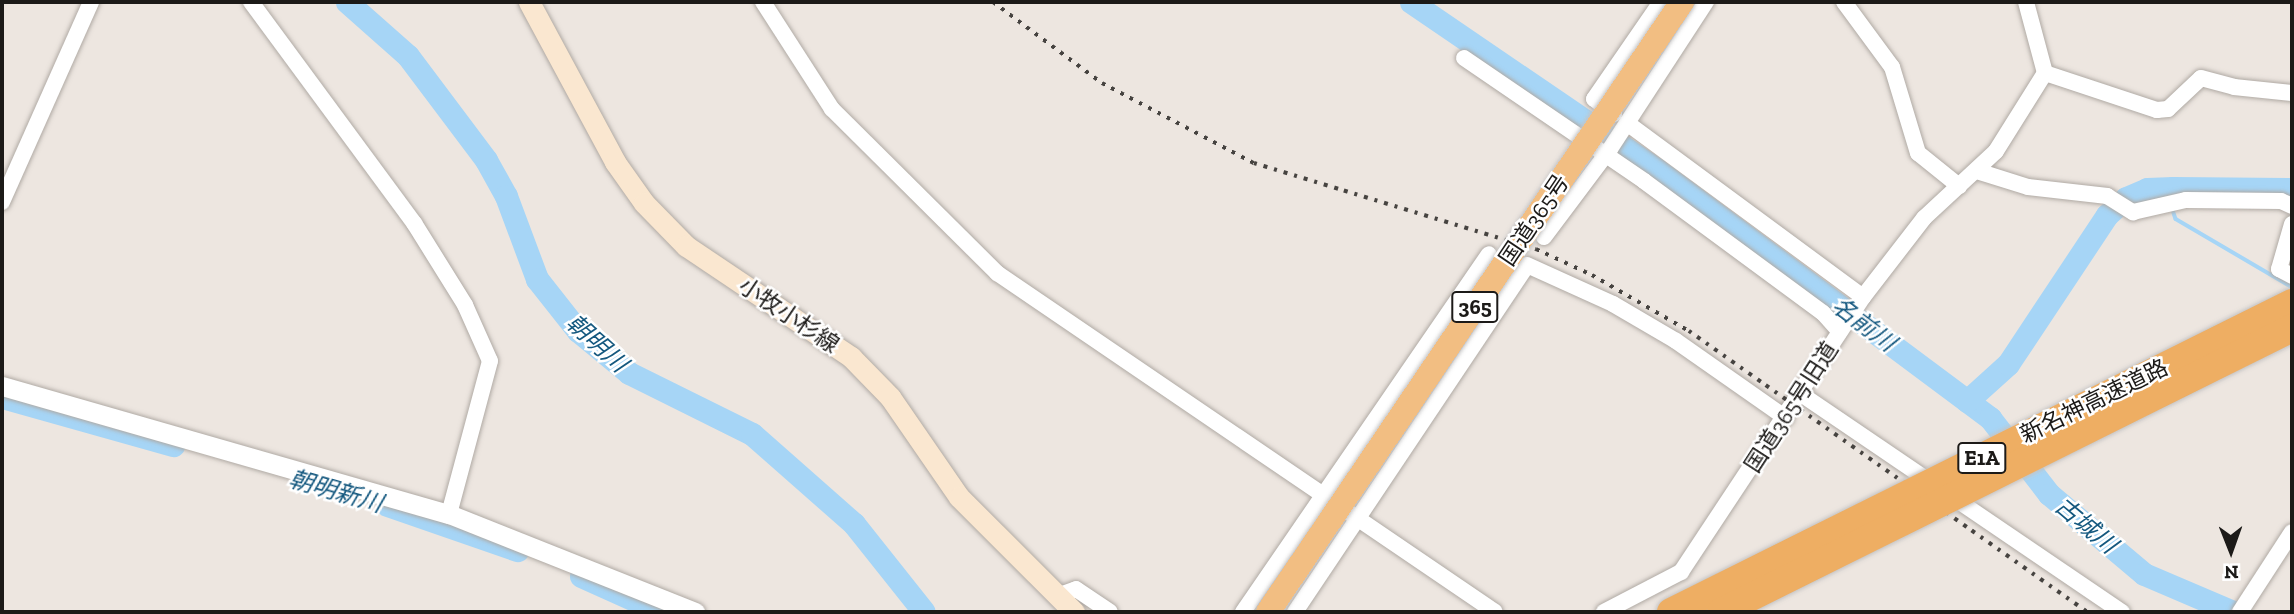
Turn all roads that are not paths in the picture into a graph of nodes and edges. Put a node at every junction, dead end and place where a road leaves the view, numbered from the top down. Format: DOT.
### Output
graph roads {
  1 [pos="91,2"];
  2 [pos="251,2"];
  3 [pos="529,2"];
  4 [pos="763,2"];
  5 [pos="1661,2"];
  6 [pos="1682,2"];
  7 [pos="1706,2"];
  8 [pos="1844,2"];
  9 [pos="2026,2"];
  10 [pos="1464,58"];
  11 [pos="2045,73"];
  12 [pos="2292,93"];
  13 [pos="1625,125"];
  14 [pos="1607,152"];
  15 [pos="1977,171"];
  16 [pos="1959,186"];
  17 [pos="2,202"];
  18 [pos="2292,206"];
  19 [pos="2292,224"];
  20 [pos="1544,237"];
  21 [pos="1489,254"];
  22 [pos="2292,276"];
  23 [pos="1862,299"];
  24 [pos="2292,303"];
  25 [pos="2292,328"];
  26 [pos="1842,329"];
  27 [pos="2,386"];
  28 [pos="1801,394"];
  29 [pos="1786,418"];
  30 [pos="1324,497"];
  31 [pos="449,514"];
  32 [pos="1357,517"];
  33 [pos="2292,532"];
  34 [pos="1057,596"];
  35 [pos="669,606"];
  36 [pos="2242,609"];
  37 [pos="695,612"];
  38 [pos="1074,612"];
  39 [pos="1110,612"];
  40 [pos="1243,612"];
  41 [pos="1268,612"];
  42 [pos="1294,612"];
  43 [pos="1495,612"];
  44 [pos="1604,612"];
  45 [pos="1671,612"];
  46 [pos="1720,612"];
  47 [pos="2122,612"];
  1 -- 17 [label="street"];
  2 -- 31 [label="street"];
  3 -- 34 [label="main road, 小牧小杉線"];
  4 -- 30 [label="street"];
  5 -- 13 [label="street"];
  6 -- 41 [label="highway, 国道365号 / 365, bridge"];
  7 -- 13 [label="street"];
  8 -- 16 [label="street"];
  9 -- 11 [label="street"];
  10 -- 14 [label="street"];
  11 -- 12 [label="street"];
  11 -- 15 [label="street, 国道365号旧道"];
  13 -- 14 [label="street"];
  13 -- 23 [label="street"];
  14 -- 20 [label="street"];
  14 -- 26 [label="street"];
  15 -- 16 [label="street, 国道365号旧道"];
  15 -- 18 [label="street"];
  16 -- 23 [label="street, 国道365号旧道"];
  19 -- 22 [label="street"];
  21 -- 30 [label="street"];
  23 -- 26 [label="street, 国道365号旧道"];
  24 -- 45 [label="highway, 新名神高速道路 / E1A, bridge"];
  25 -- 46 [label="highway, 新名神高速道路 / E1A, bridge"];
  26 -- 28 [label="street, 国道365号旧道"];
  27 -- 31 [label="street"];
  28 -- 29 [label="street, 国道365号旧道"];
  28 -- 47 [label="street"];
  29 -- 32 [label="street"];
  29 -- 44 [label="street, 国道365号旧道"];
  30 -- 32 [label="street"];
  30 -- 40 [label="street"];
  31 -- 35 [label="street"];
  32 -- 42 [label="street"];
  32 -- 43 [label="street"];
  33 -- 36 [label="street"];
  34 -- 38 [label="main road, 小牧小杉線"];
  34 -- 39 [label="street"];
  35 -- 37 [label="street"];
}
